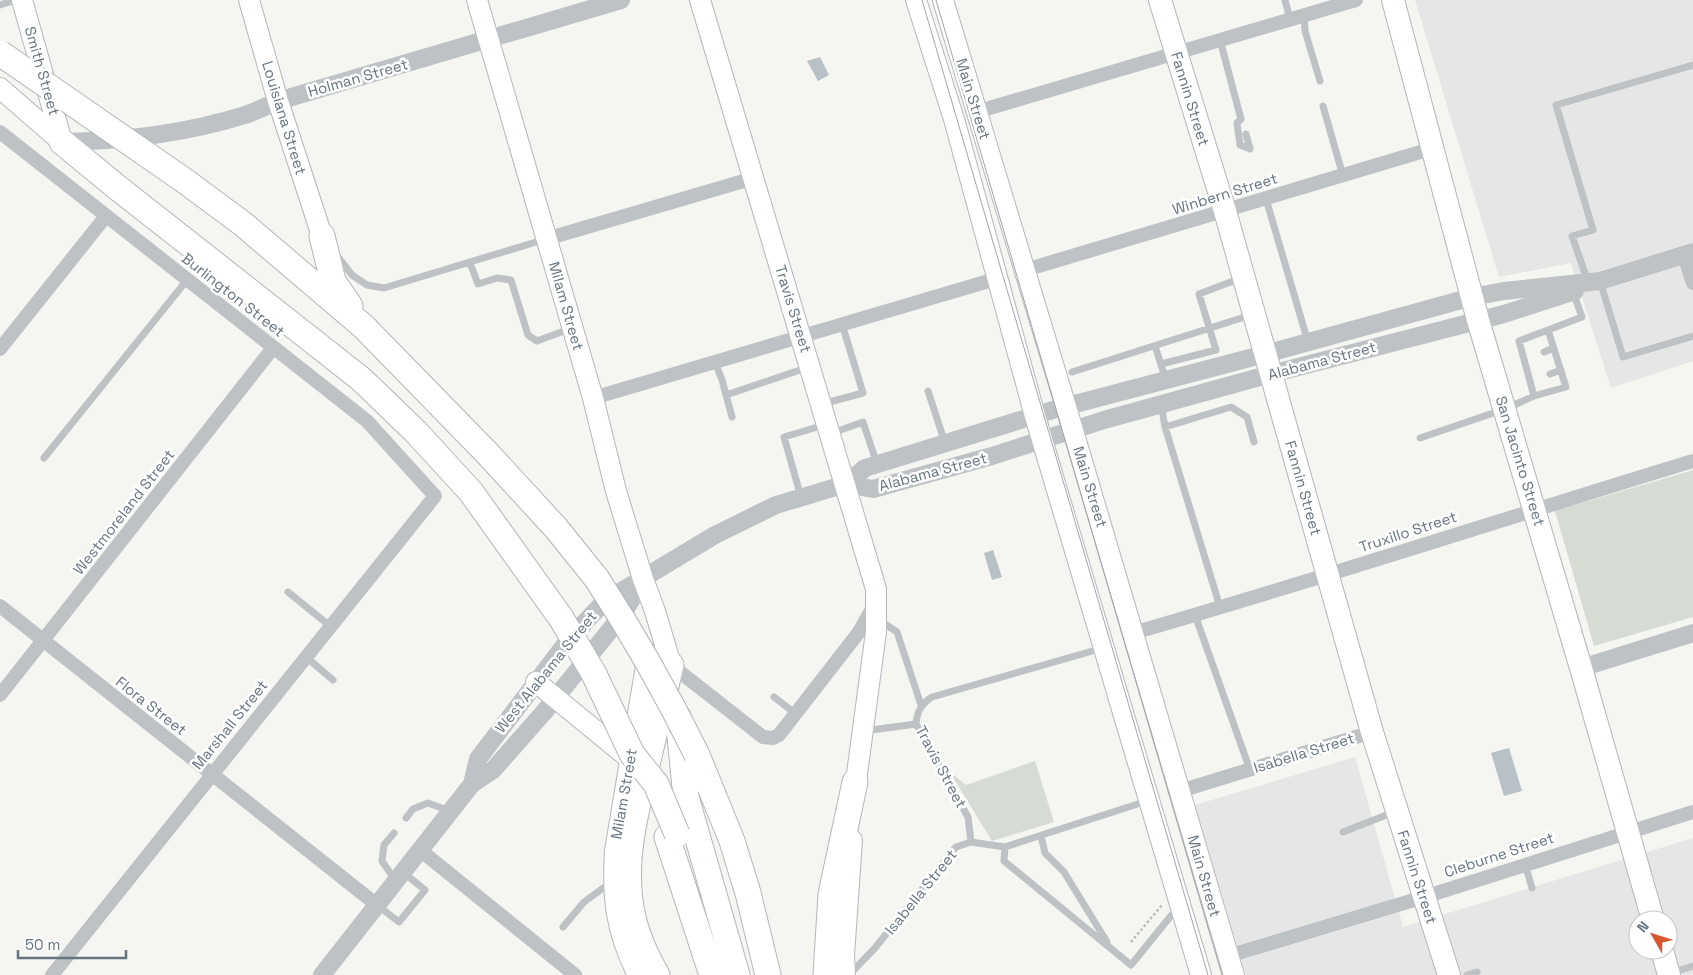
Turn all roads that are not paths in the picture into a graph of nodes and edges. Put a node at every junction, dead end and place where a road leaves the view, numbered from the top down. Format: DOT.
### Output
graph roads {
  1 [pos="16,0"];
  2 [pos="22,0"];
  3 [pos="249,0"];
  4 [pos="477,0"];
  5 [pos="621,0"];
  6 [pos="700,0"];
  7 [pos="916,0"];
  8 [pos="943,0"];
  9 [pos="1160,0"];
  10 [pos="1285,0"];
  11 [pos="1356,0"];
  12 [pos="1393,0"];
  13 [pos="0,5"];
  14 [pos="1297,17"];
  15 [pos="489,39"];
  16 [pos="1220,40"];
  17 [pos="0,52"];
  18 [pos="1175,53"];
  19 [pos="1693,65"];
  20 [pos="1320,81"];
  21 [pos="0,88"];
  22 [pos="278,102"];
  23 [pos="1323,106"];
  24 [pos="976,112"];
  25 [pos="0,132"];
  26 [pos="1246,134"];
  27 [pos="62,142"];
  28 [pos="1434,148"];
  29 [pos="1343,176"];
  30 [pos="754,178"];
  31 [pos="1266,199"];
  32 [pos="1224,211"];
  33 [pos="106,216"];
  34 [pos="322,236"];
  35 [pos="546,239"];
  36 [pos="1688,253"];
  37 [pos="470,263"];
  38 [pos="1025,270"];
  39 [pos="1243,277"];
  40 [pos="999,278"];
  41 [pos="187,280"];
  42 [pos="1594,282"];
  43 [pos="1693,283"];
  44 [pos="1573,292"];
  45 [pos="1472,297"];
  46 [pos="1254,314"];
  47 [pos="1478,320"];
  48 [pos="842,324"];
  49 [pos="364,327"];
  50 [pos="572,328"];
  51 [pos="1210,328"];
  52 [pos="1548,330"];
  53 [pos="801,336"];
  54 [pos="1693,336"];
  55 [pos="1308,342"];
  56 [pos="1155,346"];
  57 [pos="273,348"];
  58 [pos="1554,348"];
  59 [pos="0,349"];
  60 [pos="1544,352"];
  61 [pos="715,362"];
  62 [pos="1268,364"];
  63 [pos="810,367"];
  64 [pos="1561,370"];
  65 [pos="1072,372"];
  66 [pos="1164,372"];
  67 [pos="1550,374"];
  68 [pos="928,391"];
  69 [pos="726,395"];
  70 [pos="1534,396"];
  71 [pos="593,398"];
  72 [pos="821,404"];
  73 [pos="1161,404"];
  74 [pos="1066,406"];
  75 [pos="1505,409"];
  76 [pos="1035,416"];
  77 [pos="732,417"];
  78 [pos="1165,427"];
  79 [pos="829,429"];
  80 [pos="1072,429"];
  81 [pos="1420,438"];
  82 [pos="1042,440"];
  83 [pos="1254,442"];
  84 [pos="945,444"];
  85 [pos="44,458"];
  86 [pos="1693,461"];
  87 [pos="877,465"];
  88 [pos="846,484"];
  89 [pos="435,496"];
  90 [pos="802,498"];
  91 [pos="1534,509"];
  92 [pos="1327,575"];
  93 [pos="643,579"];
  94 [pos="876,589"];
  95 [pos="288,592"];
  96 [pos="0,606"];
  97 [pos="1220,607"];
  98 [pos="656,611"];
  99 [pos="1195,615"];
  100 [pos="876,619"];
  101 [pos="330,626"];
  102 [pos="1133,633"];
  103 [pos="1693,633"];
  104 [pos="43,641"];
  105 [pos="1104,648"];
  106 [pos="305,657"];
  107 [pos="671,665"];
  108 [pos="1581,668"];
  109 [pos="333,680"];
  110 [pos="536,682"];
  111 [pos="0,695"];
  112 [pos="774,697"];
  113 [pos="555,698"];
  114 [pos="921,706"];
  115 [pos="796,714"];
  116 [pos="916,724"];
  117 [pos="862,731"];
  118 [pos="1372,732"];
  119 [pos="631,757"];
  120 [pos="1250,770"];
  121 [pos="212,774"];
  122 [pos="855,782"];
  123 [pos="472,784"];
  124 [pos="1180,791"];
  125 [pos="1150,800"];
  126 [pos="1396,810"];
  127 [pos="451,811"];
  128 [pos="1693,812"];
  129 [pos="406,818"];
  130 [pos="1627,831"];
  131 [pos="1342,832"];
  132 [pos="394,833"];
  133 [pos="672,836"];
  134 [pos="1041,836"];
  135 [pos="726,842"];
  136 [pos="971,842"];
  137 [pos="1005,847"];
  138 [pos="420,850"];
  139 [pos="1525,864"];
  140 [pos="399,877"];
  141 [pos="613,882"];
  142 [pos="1532,888"];
  143 [pos="1424,897"];
  144 [pos="377,905"];
  145 [pos="1172,905"];
  146 [pos="1650,910"];
  147 [pos="563,927"];
  148 [pos="1110,948"];
  149 [pos="1664,960"];
  150 [pos="1231,966"];
  151 [pos="1693,966"];
  152 [pos="1478,972"];
  153 [pos="1667,974"];
  154 [pos="52,975"];
  155 [pos="322,975"];
  156 [pos="575,975"];
  157 [pos="638,975"];
  158 [pos="657,975"];
  159 [pos="712,975"];
  160 [pos="722,975"];
  161 [pos="737,975"];
  162 [pos="750,975"];
  163 [pos="768,975"];
  164 [pos="826,975"];
  165 [pos="844,975"];
  166 [pos="849,975"];
  167 [pos="1201,975"];
  168 [pos="1449,975"];
  169 [pos="1467,975"];
  1 -- 13 [label="lane"];
  2 -- 27 [label="main road, Smith Street"];
  3 -- 22 [label="main road, Louisiana Street"];
  4 -- 15 [label="main road, Milam Street"];
  5 -- 15 [label="street, Holman Street"];
  6 -- 30 [label="main road, Travis Street"];
  7 -- 40 [label="main road, Main Street"];
  8 -- 24 [label="main road, Main Street"];
  9 -- 18 [label="main road, Fannin Street"];
  10 -- 14 [label="lane"];
  11 -- 14 [label="street"];
  12 -- 28 [label="main road, San Jacinto Street"];
  14 -- 16 [label="street"];
  14 -- 20 [label="lane"];
  15 -- 22 [label="street, Holman Street"];
  15 -- 35 [label="main road, Milam Street"];
  16 -- 18 [label="street"];
  16 -- 26 [label="lane"];
  17 -- 49 [label="highway, bridge"];
  18 -- 24 [label="street"];
  18 -- 32 [label="main road, Fannin Street"];
  19 -- 42 [label="lane"];
  21 -- 27 [label="main road"];
  22 -- 27 [label="street, Holman Street"];
  22 -- 34 [label="main road, Louisiana Street"];
  23 -- 29 [label="lane"];
  24 -- 38 [label="main road, Main Street"];
  25 -- 33 [label="street, Burlington Street"];
  27 -- 119 [label="highway, bridge"];
  28 -- 29 [label="street, Winbern Street"];
  28 -- 45 [label="main road, San Jacinto Street"];
  29 -- 31 [label="street, Winbern Street"];
  30 -- 35 [label="street"];
  30 -- 53 [label="main road, Travis Street"];
  31 -- 32 [label="street, Winbern Street"];
  31 -- 55 [label="lane"];
  32 -- 38 [label="street, Winbern Street"];
  32 -- 39 [label="main road, Fannin Street"];
  33 -- 41 [label="street, Burlington Street"];
  33 -- 59 [label="street"];
  34 -- 37 [label="lane"];
  34 -- 49 [label="highway"];
  35 -- 37 [label="lane"];
  35 -- 50 [label="main road, Milam Street"];
  36 -- 42 [label="street, Alabama Street"];
  36 -- 43 [label="street"];
  37 -- 50 [label="lane"];
  38 -- 74 [label="main road, Main Street"];
  39 -- 46 [label="main road, Fannin Street"];
  39 -- 51 [label="lane"];
  40 -- 48 [label="street"];
  40 -- 76 [label="main road, Main Street"];
  41 -- 57 [label="street, Burlington Street"];
  41 -- 85 [label="lane"];
  42 -- 44 [label="street, Alabama Street"];
  42 -- 45 [label="street, Alabama Street"];
  42 -- 54 [label="lane"];
  44 -- 47 [label="street, Alabama Street"];
  44 -- 52 [label="lane"];
  45 -- 47 [label="main road, San Jacinto Street"];
  45 -- 55 [label="street, Alabama Street"];
  46 -- 51 [label="lane"];
  46 -- 62 [label="main road, Fannin Street"];
  47 -- 62 [label="street, Alabama Street"];
  47 -- 75 [label="main road, San Jacinto Street"];
  48 -- 53 [label="street"];
  48 -- 72 [label="lane"];
  49 -- 135 [label="highway, bridge"];
  50 -- 71 [label="main road, Milam Street"];
  51 -- 56 [label="lane"];
  51 -- 66 [label="lane"];
  52 -- 58 [label="lane"];
  52 -- 70 [label="lane"];
  53 -- 61 [label="street"];
  53 -- 63 [label="main road, Travis Street"];
  55 -- 62 [label="street, Alabama Street"];
  56 -- 65 [label="lane"];
  56 -- 66 [label="lane"];
  57 -- 89 [label="street, Burlington Street"];
  57 -- 104 [label="street, Westmoreland Street"];
  58 -- 60 [label="lane"];
  58 -- 64 [label="lane"];
  61 -- 69 [label="lane"];
  61 -- 71 [label="street"];
  62 -- 66 [label="street, Alabama Street"];
  62 -- 73 [label="street, Alabama Street"];
  62 -- 92 [label="main road, Fannin Street"];
  63 -- 69 [label="lane"];
  63 -- 72 [label="main road, Travis Street"];
  64 -- 67 [label="lane"];
  64 -- 70 [label="lane"];
  66 -- 74 [label="street, Alabama Street"];
  68 -- 84 [label="lane"];
  69 -- 77 [label="lane"];
  70 -- 75 [label="lane"];
  71 -- 93 [label="main road, Milam Street"];
  72 -- 79 [label="main road, Travis Street"];
  73 -- 78 [label="lane"];
  73 -- 80 [label="street, Alabama Street"];
  74 -- 76 [label="street, Alabama Street"];
  74 -- 80 [label="main road, Main Street"];
  75 -- 81 [label="lane"];
  75 -- 91 [label="main road, San Jacinto Street"];
  76 -- 82 [label="main road, Main Street"];
  76 -- 84 [label="street, Alabama Street"];
  78 -- 83 [label="lane"];
  78 -- 97 [label="lane"];
  79 -- 87 [label="lane"];
  79 -- 88 [label="main road, Travis Street"];
  79 -- 90 [label="lane"];
  80 -- 82 [label="street, Alabama Street"];
  80 -- 102 [label="main road, Main Street"];
  82 -- 88 [label="street, Alabama Street"];
  82 -- 105 [label="main road, Main Street"];
  84 -- 87 [label="street, Alabama Street"];
  86 -- 91 [label="street, Truxillo Street"];
  87 -- 88 [label="street, Alabama Street"];
  88 -- 90 [label="street, West Alabama Street"];
  88 -- 94 [label="main road, Travis Street"];
  89 -- 101 [label="street, Marshall Street"];
  90 -- 93 [label="street, West Alabama Street"];
  91 -- 92 [label="street, Truxillo Street"];
  91 -- 108 [label="main road, San Jacinto Street"];
  92 -- 97 [label="street, Truxillo Street"];
  92 -- 118 [label="main road, Fannin Street"];
  93 -- 98 [label="main road, Milam Street"];
  93 -- 110 [label="street, West Alabama Street"];
  93 -- 113 [label="street, West Alabama Street"];
  94 -- 100 [label="main road, Travis Street"];
  94 -- 115 [label="street"];
  95 -- 101 [label="lane"];
  96 -- 104 [label="street, Flora Street"];
  97 -- 99 [label="street, Truxillo Street"];
  98 -- 107 [label="main road, Milam Street"];
  98 -- 119 [label="main road, Milam Street"];
  99 -- 102 [label="street, Truxillo Street"];
  99 -- 120 [label="lane"];
  100 -- 114 [label="lane, Travis Street"];
  100 -- 117 [label="main road, Travis Street"];
  101 -- 106 [label="street, Marshall Street"];
  102 -- 124 [label="main road, Main Street"];
  103 -- 108 [label="street"];
  104 -- 111 [label="street, Westmoreland Street"];
  104 -- 121 [label="street, Flora Street"];
  105 -- 114 [label="lane"];
  105 -- 125 [label="main road, Main Street"];
  106 -- 109 [label="lane"];
  106 -- 121 [label="street, Marshall Street"];
  107 -- 115 [label="street"];
  107 -- 158 [label="highway"];
  107 -- 161 [label="highway"];
  108 -- 130 [label="main road, San Jacinto Street"];
  110 -- 113 [label="main road"];
  110 -- 123 [label="street, West Alabama Street"];
  112 -- 115 [label="lane"];
  113 -- 119 [label="main road"];
  113 -- 123 [label="street, West Alabama Street"];
  114 -- 116 [label="lane, Travis Street"];
  116 -- 117 [label="lane"];
  116 -- 136 [label="lane, Travis Street"];
  117 -- 122 [label="main road, Travis Street"];
  118 -- 120 [label="street, Isabella Street"];
  118 -- 126 [label="main road, Fannin Street"];
  119 -- 133 [label="highway, bridge"];
  119 -- 141 [label="main road, Milam Street"];
  120 -- 124 [label="street, Isabella Street"];
  121 -- 144 [label="street, Flora Street"];
  121 -- 154 [label="street, Marshall Street"];
  122 -- 164 [label="highway"];
  122 -- 165 [label="main road, Travis Street"];
  123 -- 127 [label="street, West Alabama Street"];
  124 -- 150 [label="main road, Main Street"];
  125 -- 134 [label="lane, Isabella Street"];
  125 -- 145 [label="main road, Main Street"];
  126 -- 131 [label="lane"];
  126 -- 143 [label="main road, Fannin Street"];
  127 -- 129 [label="lane"];
  127 -- 138 [label="street, West Alabama Street"];
  128 -- 130 [label="street, Cleburne Street"];
  130 -- 139 [label="street, Cleburne Street"];
  130 -- 146 [label="main road, San Jacinto Street"];
  132 -- 140 [label="lane"];
  133 -- 159 [label="highway"];
  133 -- 160 [label="highway"];
  134 -- 137 [label="lane, Isabella Street"];
  134 -- 148 [label="lane"];
  135 -- 162 [label="highway"];
  135 -- 163 [label="highway"];
  136 -- 137 [label="lane, Isabella Street"];
  136 -- 166 [label="lane, Isabella Street"];
  137 -- 148 [label="lane"];
  138 -- 140 [label="street, West Alabama Street"];
  138 -- 156 [label="street"];
  139 -- 142 [label="lane"];
  139 -- 143 [label="street, Cleburne Street"];
  140 -- 144 [label="street, West Alabama Street"];
  140 -- 144 [label="lane"];
  141 -- 147 [label="lane"];
  141 -- 157 [label="main road, Milam Street"];
  143 -- 150 [label="street, Cleburne Street"];
  143 -- 168 [label="main road, Fannin Street"];
  144 -- 155 [label="street, West Alabama Street"];
  145 -- 148 [label="lane"];
  145 -- 167 [label="main road, Main Street"];
  149 -- 153 [label="main road"];
  151 -- 153 [label="lane"];
  152 -- 169 [label="lane"];
}
